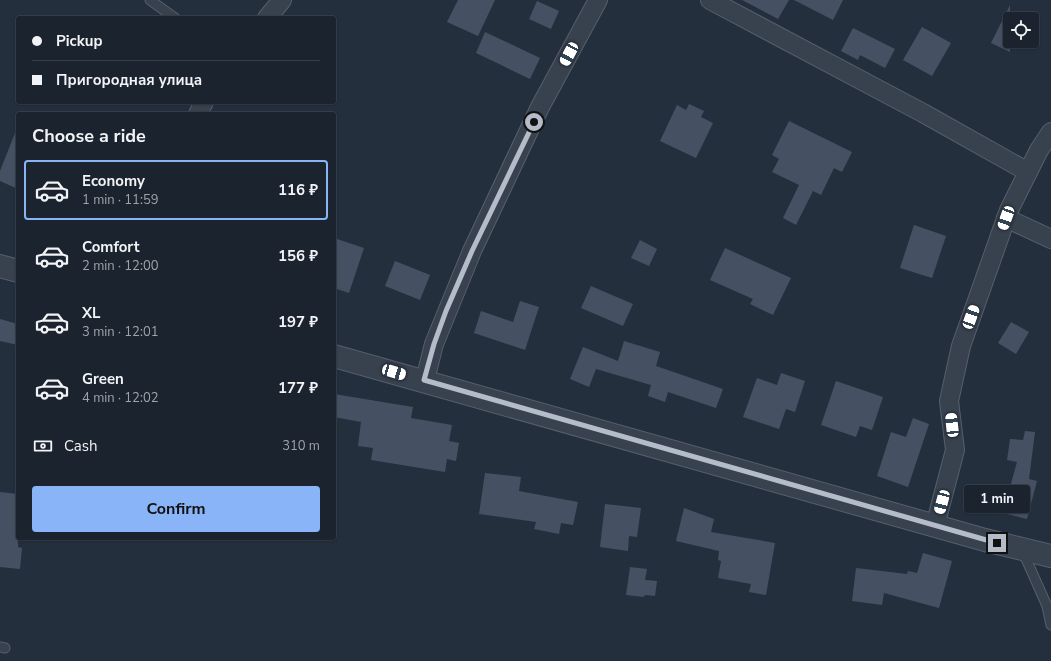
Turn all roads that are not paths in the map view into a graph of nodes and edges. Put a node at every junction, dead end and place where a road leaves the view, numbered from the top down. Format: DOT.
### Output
graph roads {
  1 [pos="150,0"];
  2 [pos="282,0"];
  3 [pos="598,0"];
  4 [pos="710,0"];
  5 [pos="171,16"];
  6 [pos="269,16"];
  7 [pos="1051,132"];
  8 [pos="1028,172"];
  9 [pos="1006,218"];
  10 [pos="1051,240"];
  11 [pos="0,266"];
  12 [pos="16,270"];
  13 [pos="336,357"];
  14 [pos="424,380"];
  15 [pos="935,526"];
  16 [pos="1021,549"];
  17 [pos="1051,556"];
  18 [pos="1049,606"];
  19 [pos="1051,625"];
  1 -- 5 [label="lane"];
  2 -- 6 [label="street"];
  3 -- 14 [label="street"];
  4 -- 8 [label="street"];
  7 -- 8 [label="street"];
  8 -- 9 [label="street"];
  9 -- 10 [label="street"];
  9 -- 15 [label="street"];
  11 -- 12 [label="street"];
  13 -- 14 [label="street"];
  14 -- 15 [label="street"];
  15 -- 16 [label="street"];
  16 -- 17 [label="street"];
  16 -- 18 [label="lane"];
  18 -- 19 [label="lane"];
}
